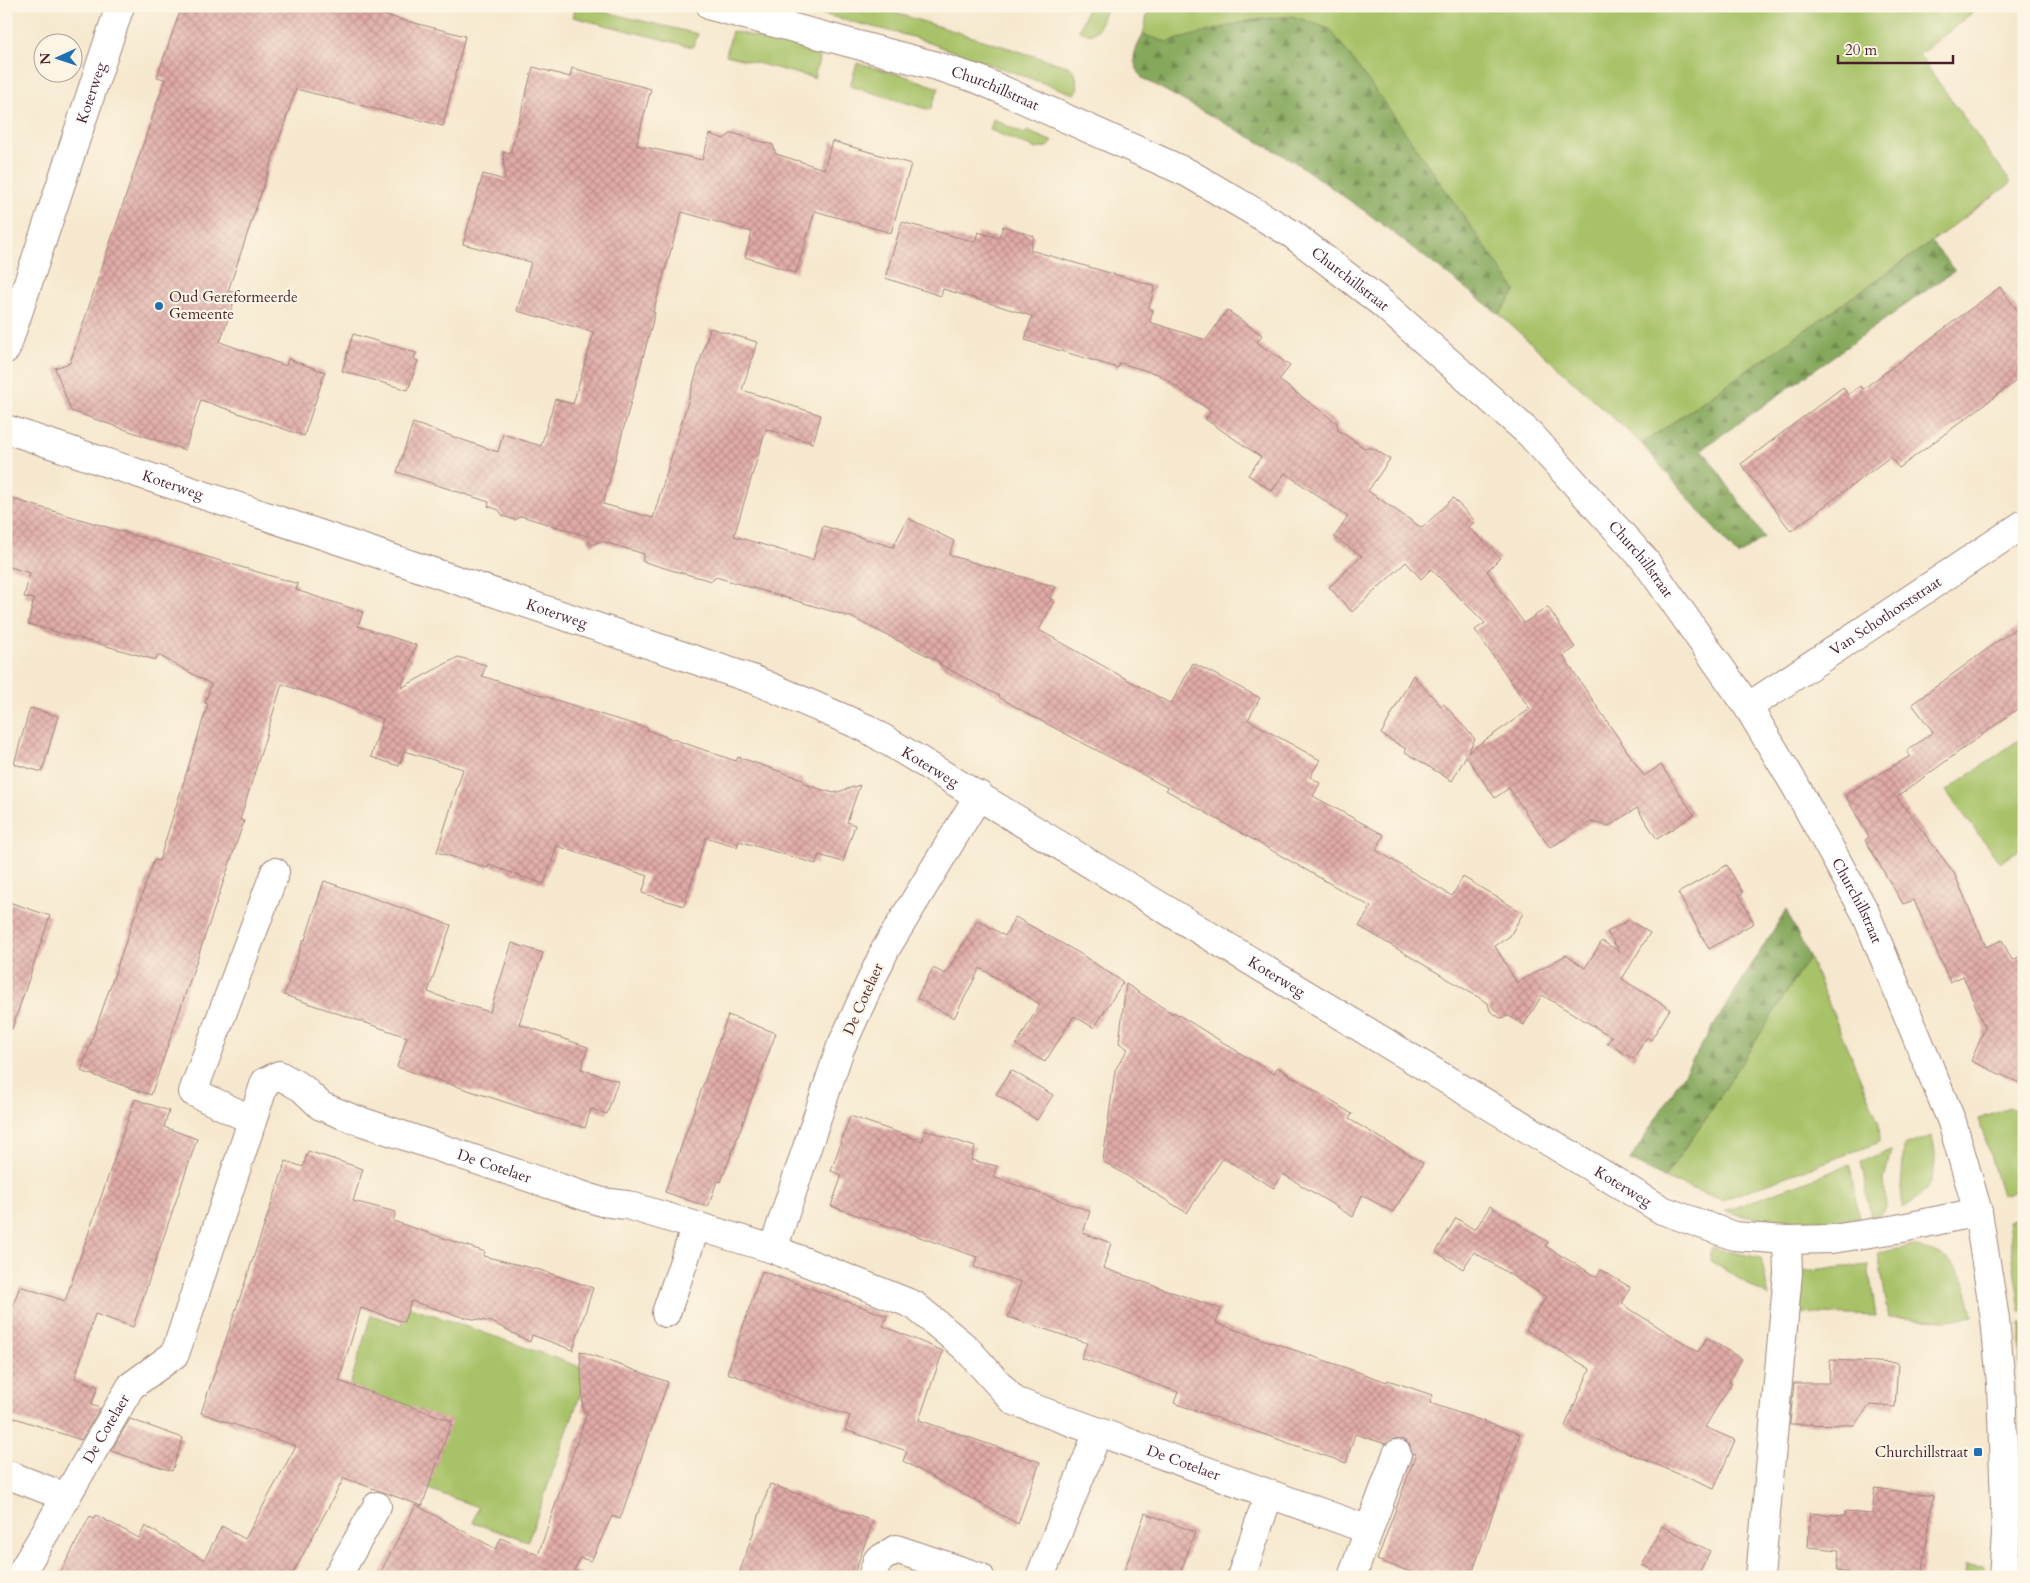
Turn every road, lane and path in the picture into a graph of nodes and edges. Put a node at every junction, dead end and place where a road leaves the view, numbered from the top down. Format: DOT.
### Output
graph roads {
  1 [pos="120,6"];
  2 [pos="711,6"];
  3 [pos="6,349"];
  4 [pos="6,429"];
  5 [pos="2024,524"];
  6 [pos="1748,707"];
  7 [pos="979,795"];
  8 [pos="275,872"];
  9 [pos="252,1120"];
  10 [pos="1978,1212"];
  11 [pos="696,1226"];
  12 [pos="1787,1240"];
  13 [pos="774,1250"];
  14 [pos="666,1312"];
  15 [pos="1098,1432"];
  16 [pos="1397,1454"];
  17 [pos="6,1474"];
  18 [pos="1269,1494"];
  19 [pos="66,1497"];
  20 [pos="377,1506"];
  21 [pos="1369,1530"];
  22 [pos="19,1577"];
  23 [pos="337,1577"];
  24 [pos="872,1577"];
  25 [pos="980,1577"];
  26 [pos="1040,1577"];
  27 [pos="1241,1577"];
  28 [pos="1352,1577"];
  29 [pos="1760,1577"];
  30 [pos="2003,1577"];
  1 -- 3 [label="street, Koterweg"];
  2 -- 6 [label="street, Churchillstraat"];
  4 -- 7 [label="street, Koterweg"];
  5 -- 6 [label="street, Van Schothorststraat"];
  6 -- 10 [label="street, Churchillstraat"];
  7 -- 12 [label="street, Koterweg"];
  7 -- 13 [label="street, De Cotelaer"];
  8 -- 9 [label="street"];
  9 -- 11 [label="street, De Cotelaer"];
  9 -- 19 [label="street, De Cotelaer"];
  10 -- 12 [label="street, Koterweg"];
  10 -- 30 [label="street, Churchillstraat"];
  11 -- 13 [label="street, De Cotelaer"];
  11 -- 14 [label="street"];
  12 -- 29 [label="street"];
  13 -- 15 [label="street, De Cotelaer"];
  15 -- 18 [label="street, De Cotelaer"];
  15 -- 26 [label="street"];
  16 -- 21 [label="street"];
  17 -- 19 [label="street"];
  18 -- 21 [label="street, De Cotelaer"];
  18 -- 27 [label="street"];
  19 -- 22 [label="street, De Cotelaer"];
  20 -- 23 [label="street"];
  21 -- 28 [label="street"];
  24 -- 25 [label="street"];
}
